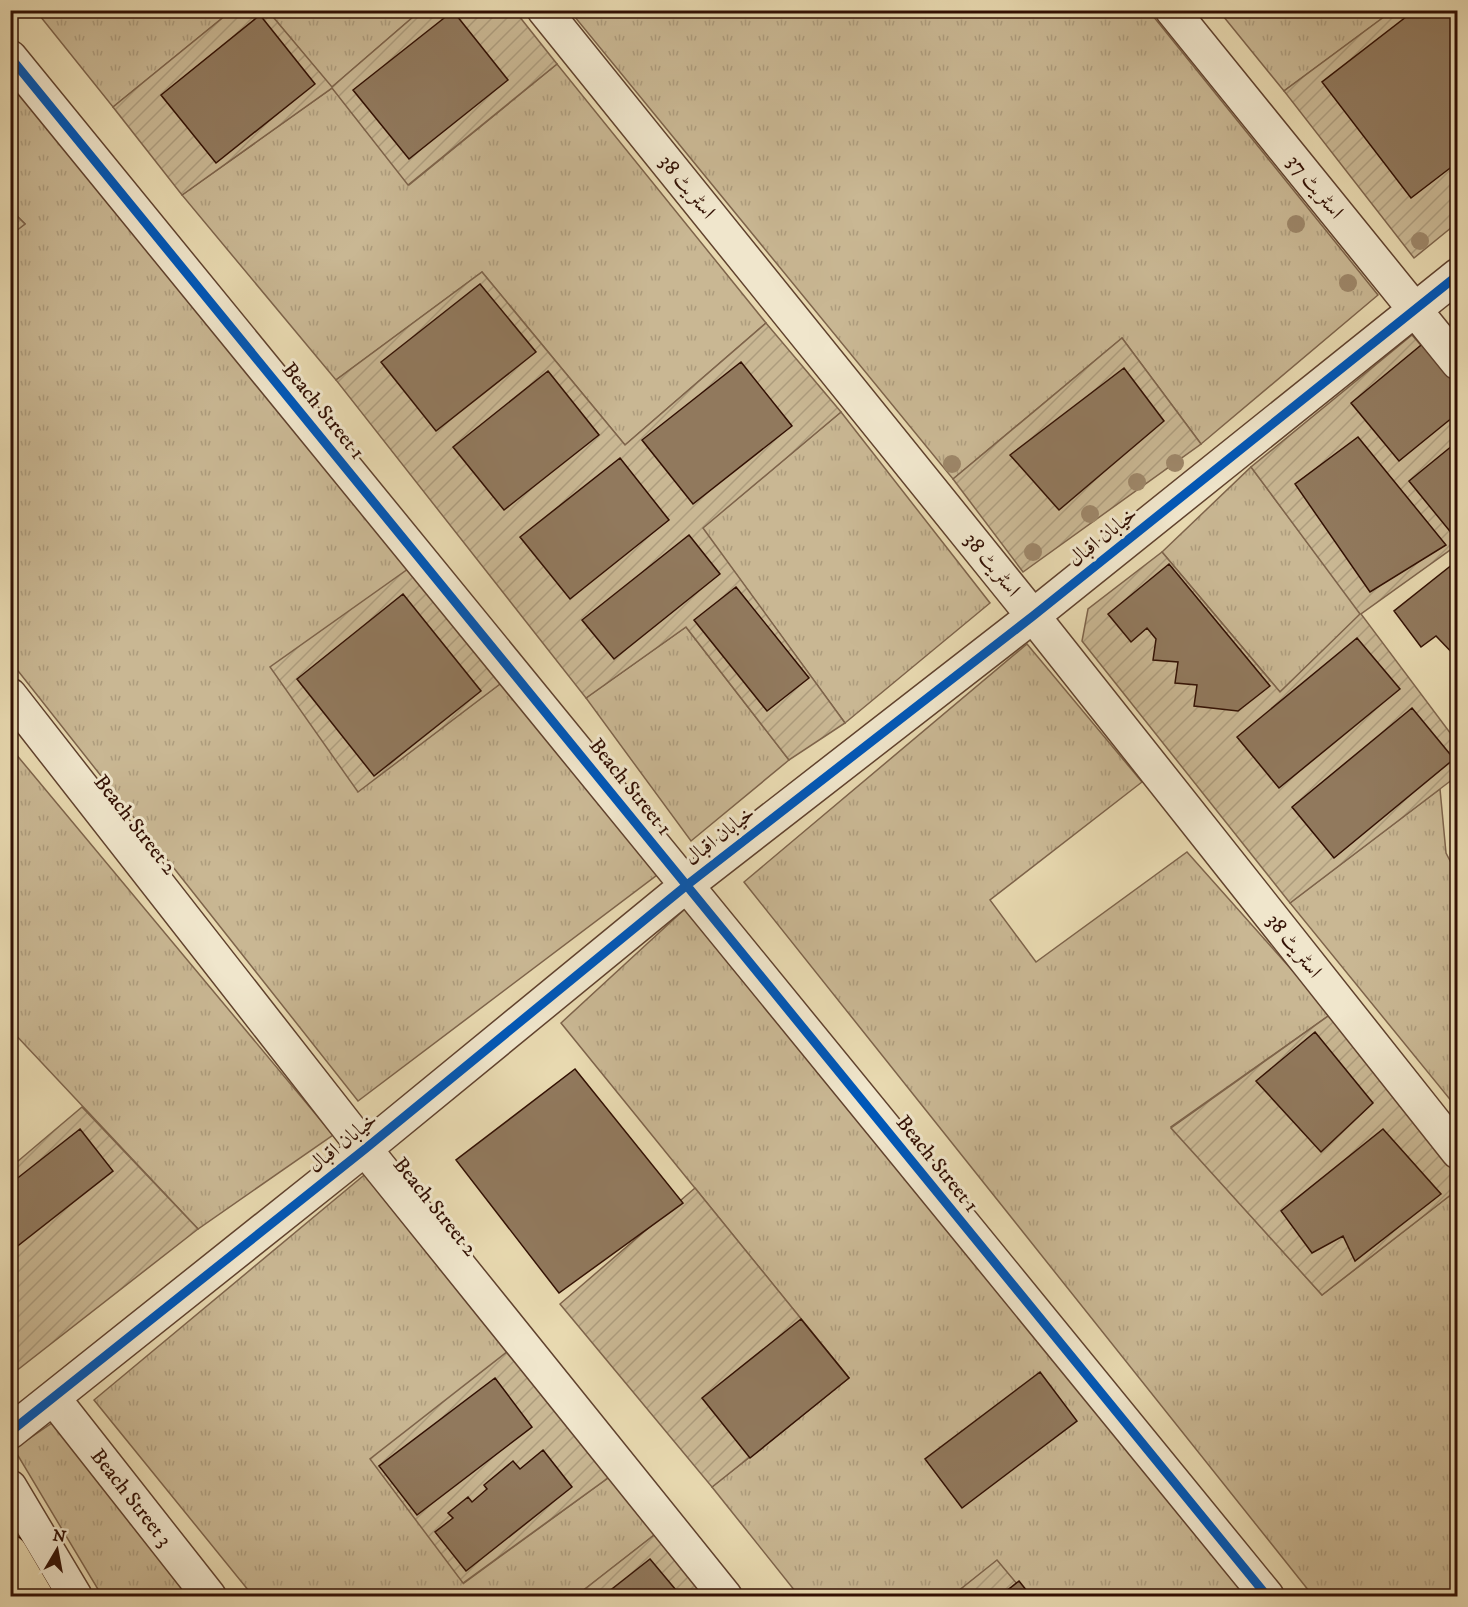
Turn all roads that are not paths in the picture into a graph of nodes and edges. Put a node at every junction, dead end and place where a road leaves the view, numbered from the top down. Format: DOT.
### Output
graph roads {
  1 [pos="544,10"];
  2 [pos="1172,10"];
  3 [pos="10,57"];
  4 [pos="1458,275"];
  5 [pos="1415,310"];
  6 [pos="1458,363"];
  7 [pos="1033,616"];
  8 [pos="10,695"];
  9 [pos="687,885"];
  10 [pos="365,1149"];
  11 [pos="1458,1152"];
  12 [pos="54,1399"];
  13 [pos="10,1432"];
  14 [pos="10,1487"];
  15 [pos="10,1552"];
  16 [pos="36,1596"];
  17 [pos="75,1596"];
  18 [pos="209,1596"];
  19 [pos="725,1596"];
  20 [pos="1267,1596"];
  1 -- 7 [label="street, اسٹریٹ 38"];
  2 -- 5 [label="street, اسٹریٹ 37"];
  3 -- 9 [label="street, Beach Street 1"];
  4 -- 5 [label="street, خیابان اقبال"];
  5 -- 6 [label="street, اسٹریٹ 37"];
  5 -- 7 [label="street, خیابان اقبال"];
  7 -- 9 [label="street, خیابان اقبال"];
  7 -- 11 [label="street, اسٹریٹ 38"];
  8 -- 10 [label="street, Beach Street 2"];
  9 -- 10 [label="street, خیابان اقبال"];
  9 -- 20 [label="street, Beach Street 1"];
  10 -- 12 [label="street, خیابان اقبال"];
  10 -- 19 [label="street, Beach Street 2"];
  12 -- 13 [label="street, خیابان اقبال"];
  12 -- 18 [label="street, Beach Street 3"];
  14 -- 17 [label="street"];
  15 -- 16 [label="main road"];
}
